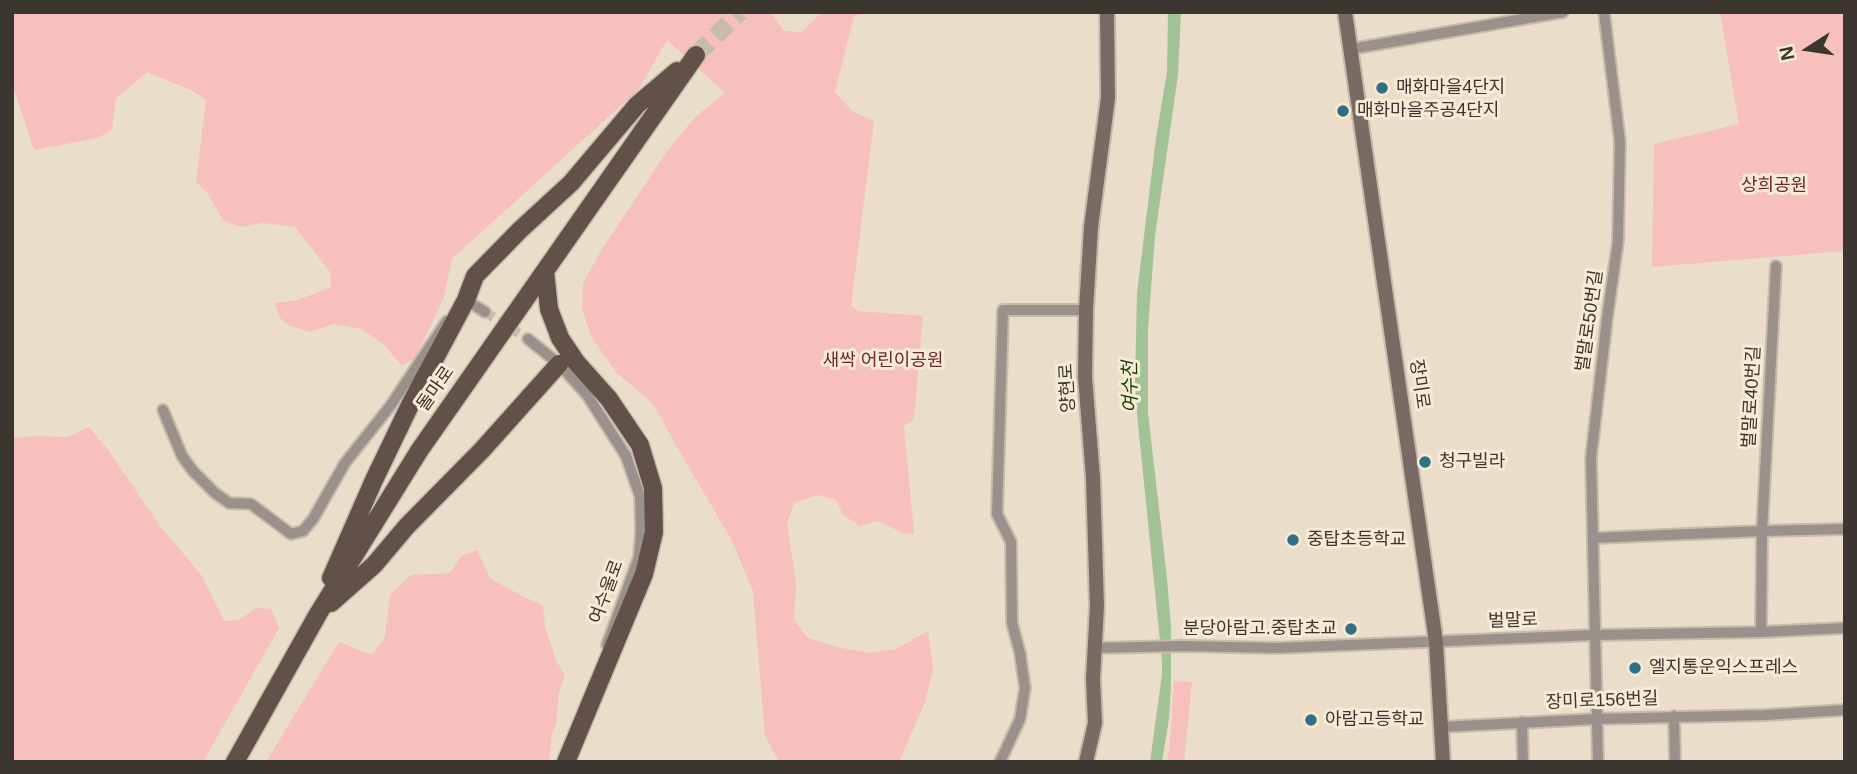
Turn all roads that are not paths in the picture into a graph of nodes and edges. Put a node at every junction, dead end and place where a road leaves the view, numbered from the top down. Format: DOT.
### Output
graph roads {
  1 [pos="1107,12"];
  2 [pos="1345,12"];
  3 [pos="1563,12"];
  4 [pos="1604,12"];
  5 [pos="1351,49"];
  6 [pos="1776,266"];
  7 [pos="545,271"];
  8 [pos="466,300"];
  9 [pos="1086,310"];
  10 [pos="485,312"];
  11 [pos="528,339"];
  12 [pos="558,364"];
  13 [pos="163,410"];
  14 [pos="1845,529"];
  15 [pos="1762,531"];
  16 [pos="1593,538"];
  17 [pos="318,614"];
  18 [pos="1845,628"];
  19 [pos="1761,632"];
  20 [pos="1595,635"];
  21 [pos="1436,642"];
  22 [pos="1095,648"];
  23 [pos="1845,710"];
  24 [pos="1674,716"];
  25 [pos="1597,719"];
  26 [pos="1522,722"];
  27 [pos="1441,727"];
  28 [pos="235,762"];
  29 [pos="564,762"];
  30 [pos="1000,762"];
  31 [pos="1086,762"];
  32 [pos="1443,762"];
  33 [pos="1523,762"];
  34 [pos="1598,762"];
  35 [pos="1675,762"];
  1 -- 9 [label="street, 양현로"];
  2 -- 5 [label="street, 장미로"];
  3 -- 5 [label="street"];
  4 -- 16 [label="street, 벌말로50번길"];
  5 -- 21 [label="street, 장미로"];
  6 -- 15 [label="street, 벌말로40번길"];
  7 -- 8 [label="main road, 돌마로"];
  7 -- 17 [label="main road, 돌마로"];
  7 -- 29 [label="main road"];
  8 -- 10 [label="street"];
  8 -- 13 [label="street"];
  8 -- 17 [label="main road"];
  9 -- 22 [label="street, 양현로"];
  9 -- 30 [label="street"];
  11 -- 12 [label="street, 여수울로"];
  12 -- 17 [label="main road"];
  12 -- 29 [label="street, 여수울로"];
  14 -- 15 [label="street"];
  15 -- 16 [label="street"];
  15 -- 19 [label="street, 벌말로40번길"];
  16 -- 20 [label="street, 벌말로50번길"];
  17 -- 28 [label="main road, 돌마로"];
  18 -- 19 [label="street, 벌말로"];
  19 -- 20 [label="street, 벌말로"];
  20 -- 21 [label="street, 벌말로"];
  20 -- 25 [label="street, 벌말로50번길"];
  21 -- 22 [label="street, 벌말로"];
  21 -- 27 [label="street, 장미로"];
  22 -- 31 [label="street, 양현로"];
  23 -- 24 [label="street, 장미로156번길"];
  24 -- 25 [label="street, 장미로156번길"];
  24 -- 35 [label="street"];
  25 -- 26 [label="street, 장미로156번길"];
  25 -- 34 [label="street, 벌말로50번길"];
  26 -- 27 [label="street, 장미로156번길"];
  26 -- 33 [label="street"];
  27 -- 32 [label="street, 장미로"];
}
